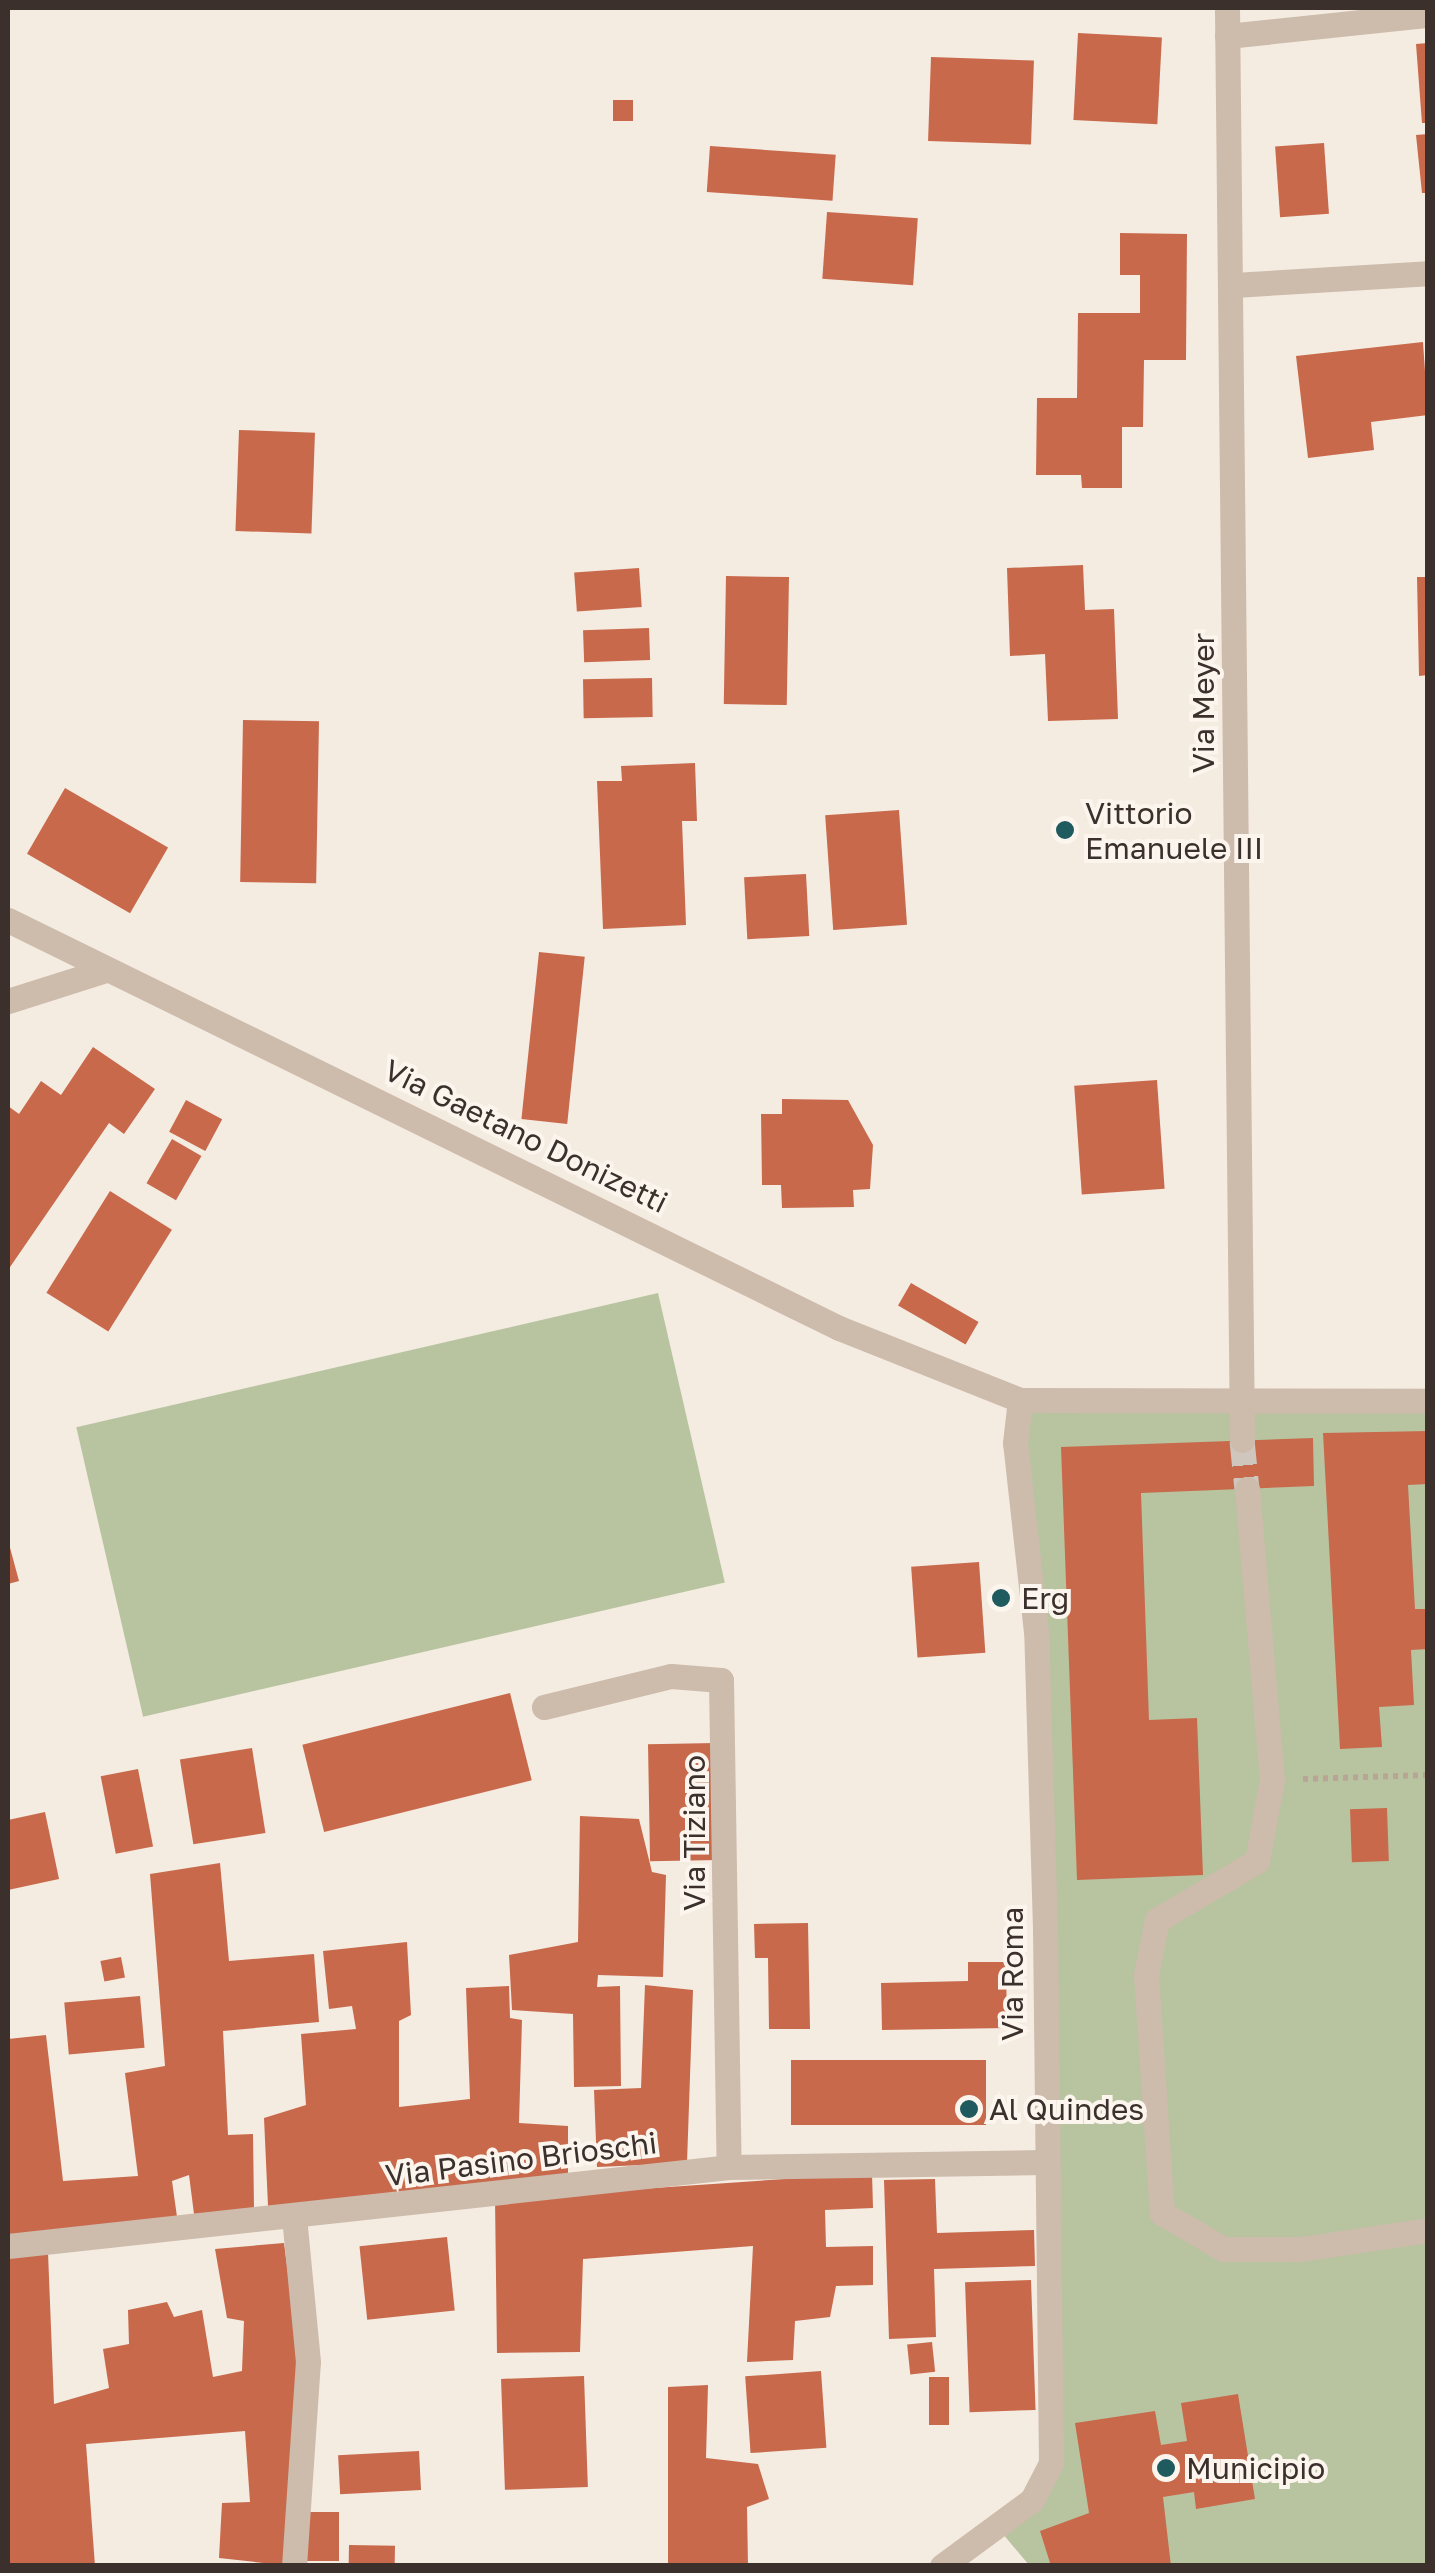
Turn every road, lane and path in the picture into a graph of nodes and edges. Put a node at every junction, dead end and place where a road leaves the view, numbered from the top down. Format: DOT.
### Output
graph roads {
  1 [pos="1227,8"];
  2 [pos="1428,15"];
  3 [pos="1228,36"];
  4 [pos="1428,273"];
  5 [pos="1234,285"];
  6 [pos="8,920"];
  7 [pos="106,970"];
  8 [pos="8,1001"];
  9 [pos="1238,1398"];
  10 [pos="1020,1400"];
  11 [pos="1428,1402"];
  12 [pos="1242,1440"];
  13 [pos="1247,1489"];
  14 [pos="544,1706"];
  15 [pos="1428,1775"];
  16 [pos="1272,1780"];
  17 [pos="1044,2162"];
  18 [pos="729,2167"];
  19 [pos="294,2218"];
  20 [pos="1428,2230"];
  21 [pos="8,2246"];
  22 [pos="294,2566"];
  23 [pos="942,2566"];
  1 -- 3 [label="street, Via Meyer"];
  2 -- 3 [label="street"];
  3 -- 5 [label="street, Via Meyer"];
  4 -- 5 [label="street"];
  5 -- 9 [label="street, Via Meyer"];
  6 -- 7 [label="street, Via Gaetano Donizetti"];
  7 -- 8 [label="street"];
  7 -- 10 [label="street, Via Gaetano Donizetti"];
  9 -- 10 [label="street"];
  9 -- 11 [label="street"];
  9 -- 12 [label="street, Via Meyer"];
  10 -- 17 [label="street, Via Roma"];
  13 -- 16 [label="street"];
  14 -- 18 [label="street, Via Tiziano"];
  15 -- 16 [label="path"];
  16 -- 20 [label="street"];
  17 -- 18 [label="street, Via Pasino Brioschi"];
  17 -- 23 [label="street, Via Roma"];
  18 -- 19 [label="street, Via Pasino Brioschi"];
  19 -- 21 [label="street, Via Pasino Brioschi"];
  19 -- 22 [label="street"];
}
